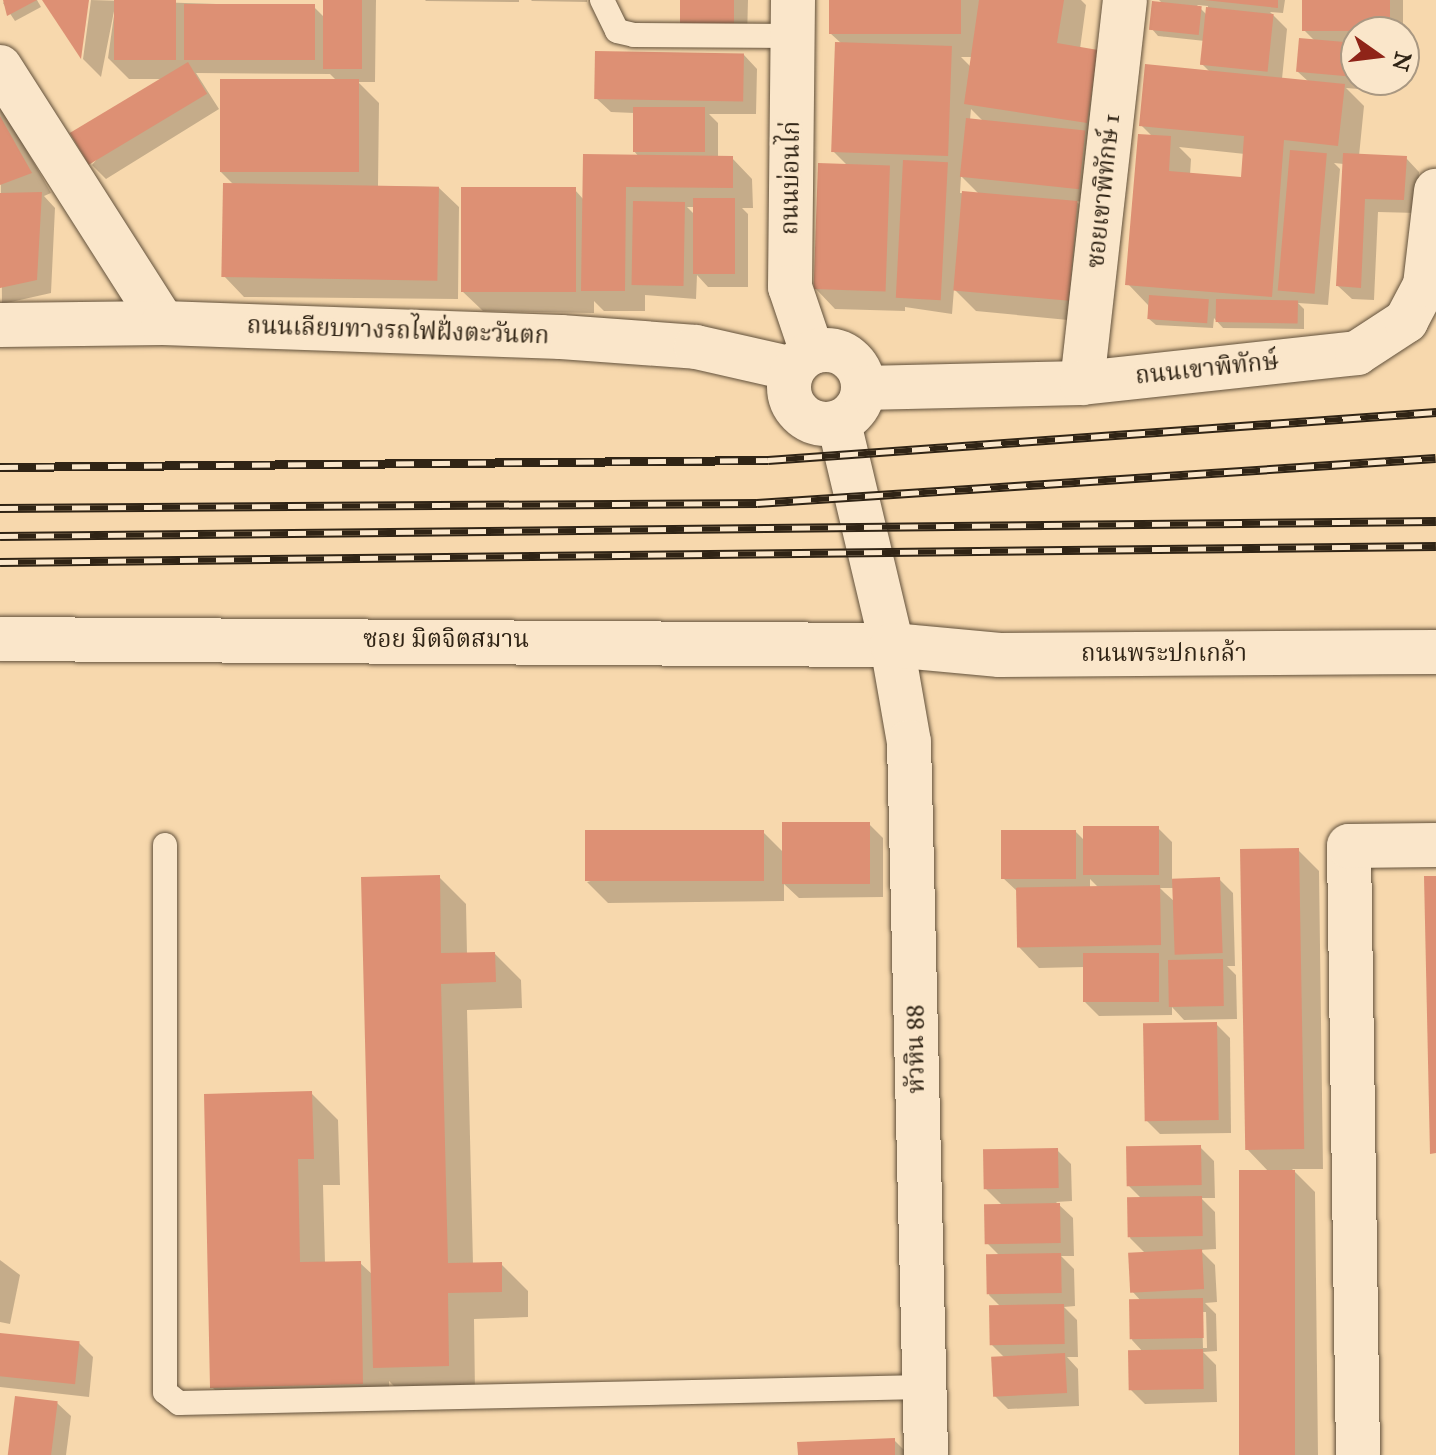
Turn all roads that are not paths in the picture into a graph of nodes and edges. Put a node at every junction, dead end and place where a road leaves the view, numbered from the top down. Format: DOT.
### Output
graph roads {
  1 [pos="602,0"];
  2 [pos="1125,0"];
  3 [pos="793,18"];
  4 [pos="0,67"];
  5 [pos="1436,191"];
  6 [pos="163,323"];
  7 [pos="0,325"];
  8 [pos="803,360"];
  9 [pos="1082,383"];
  10 [pos="863,388"];
  11 [pos="839,423"];
  12 [pos="0,639"];
  13 [pos="892,645"];
  14 [pos="1436,652"];
  15 [pos="165,845"];
  16 [pos="1436,845"];
  17 [pos="924,1387"];
  18 [pos="926,1455"];
  19 [pos="1358,1455"];
  1 -- 3 [label="lane"];
  2 -- 9 [label="street, ซอยเขาพิทักษ์ 1"];
  3 -- 8 [label="street, ถนนบ่อนไก่"];
  4 -- 6 [label="street"];
  5 -- 9 [label="street, ถนนเขาพิทักษ์"];
  6 -- 7 [label="street, ถนนเลียบทางรถไฟฝั่งตะวันตก"];
  6 -- 8 [label="street, ถนนเลียบทางรถไฟฝั่งตะวันตก"];
  8 -- 10 [label="street"];
  8 -- 11 [label="street"];
  9 -- 10 [label="street, ถนนเขาพิทักษ์"];
  10 -- 11 [label="street"];
  11 -- 13 [label="street, หัวหิน 88"];
  12 -- 13 [label="street, ซอย มิตจิตสมาน"];
  13 -- 14 [label="street, ถนนพระปกเกล้า"];
  13 -- 17 [label="street, หัวหิน 88"];
  15 -- 17 [label="lane"];
  16 -- 19 [label="street"];
  17 -- 18 [label="street, หัวหิน 88"];
}
